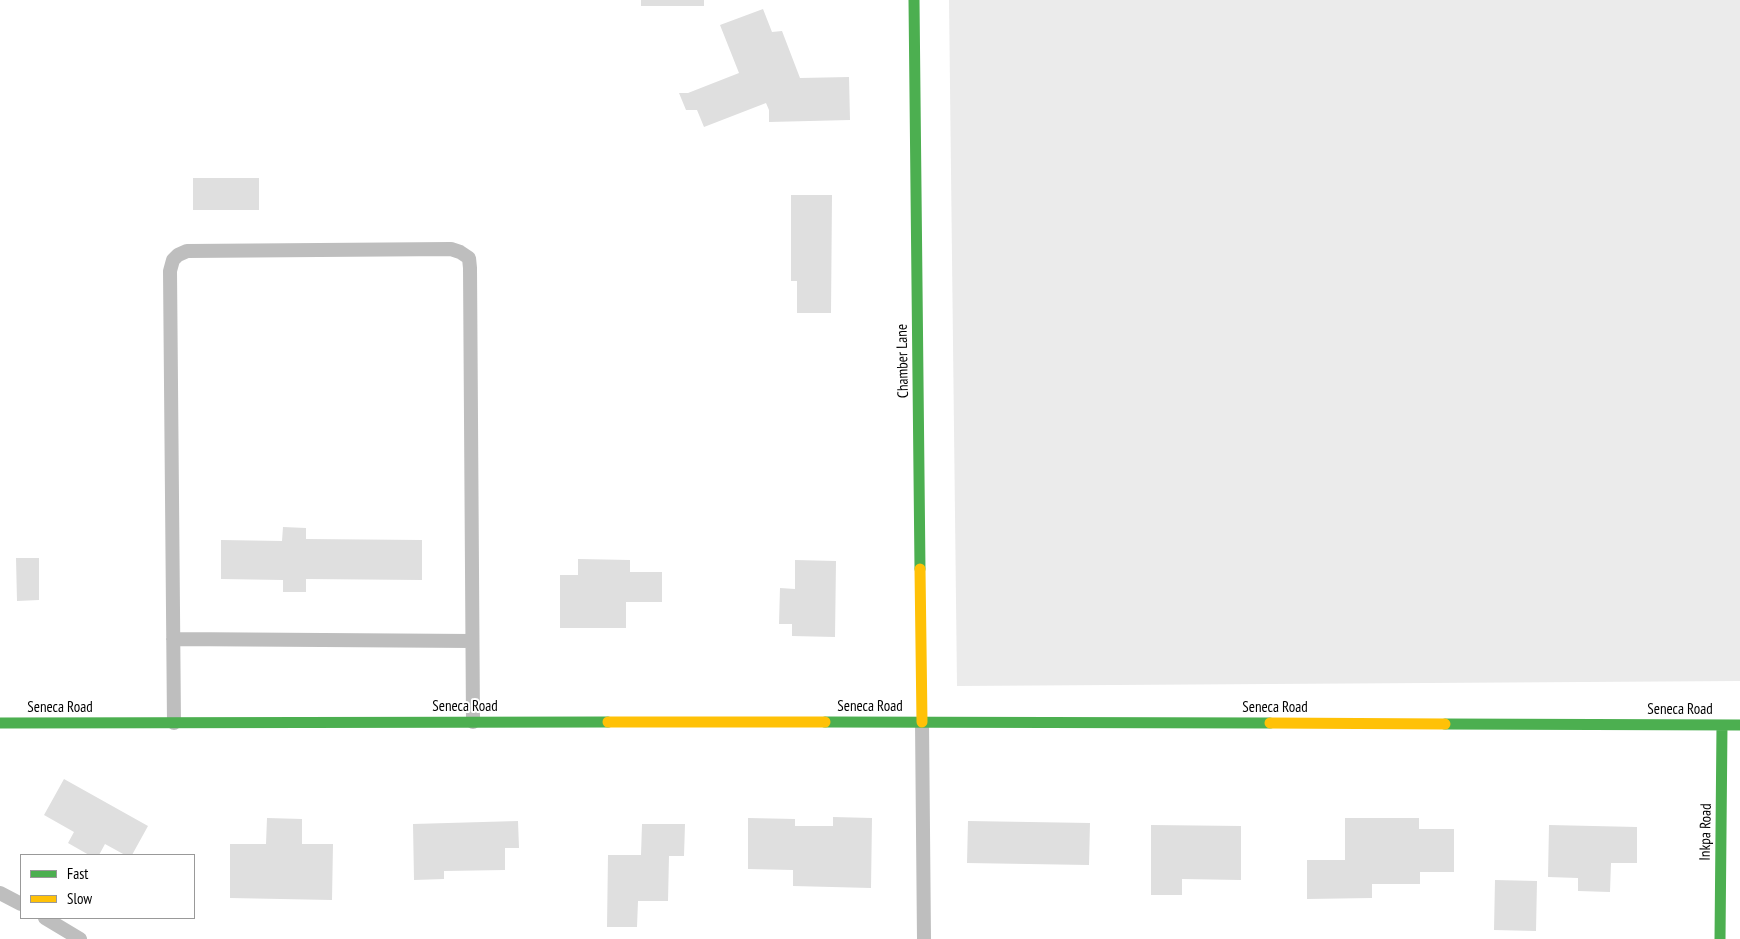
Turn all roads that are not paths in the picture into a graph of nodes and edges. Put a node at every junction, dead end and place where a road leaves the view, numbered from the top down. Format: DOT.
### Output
graph roads {
  1 [pos="914,0"];
  2 [pos="173,639"];
  3 [pos="472,642"];
  4 [pos="473,722"];
  5 [pos="922,722"];
  6 [pos="0,723"];
  7 [pos="174,723"];
  8 [pos="1722,725"];
  9 [pos="1740,725"];
  10 [pos="0,893"];
  11 [pos="20,903"];
  12 [pos="47,919"];
  13 [pos="80,939"];
  14 [pos="924,939"];
  15 [pos="1720,939"];
  1 -- 5 [label="street, Chamber Lane"];
  2 -- 3 [label="lane"];
  2 -- 3 [label="lane"];
  2 -- 7 [label="lane"];
  3 -- 4 [label="lane"];
  4 -- 5 [label="street, Seneca Road"];
  4 -- 7 [label="street, Seneca Road"];
  5 -- 8 [label="street, Seneca Road"];
  5 -- 14 [label="lane"];
  6 -- 7 [label="street, Seneca Road"];
  8 -- 9 [label="street, Seneca Road"];
  8 -- 15 [label="street, Inkpa Road"];
  10 -- 11 [label="lane"];
  12 -- 13 [label="lane"];
}
